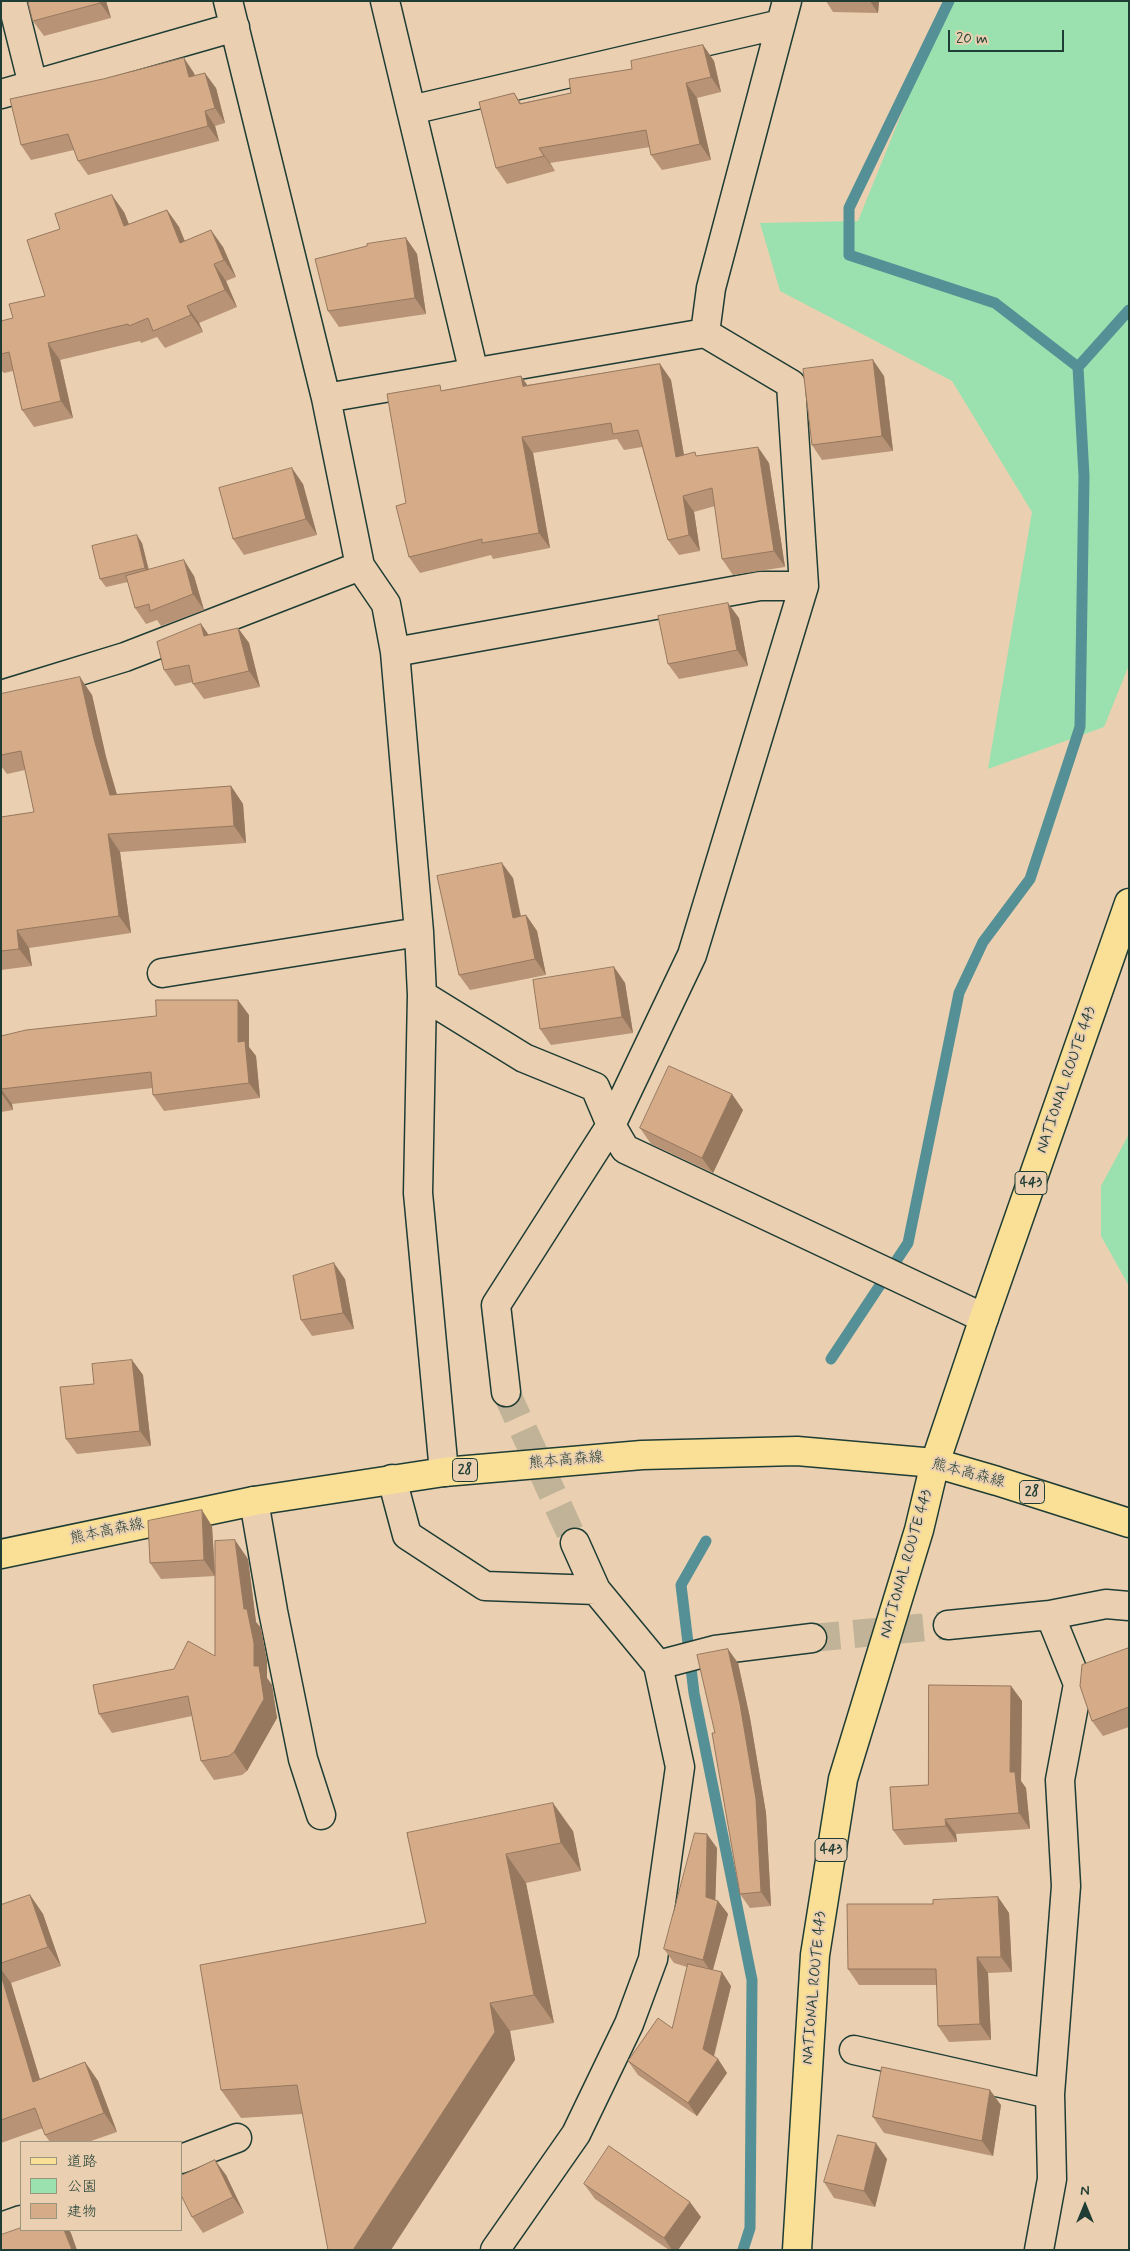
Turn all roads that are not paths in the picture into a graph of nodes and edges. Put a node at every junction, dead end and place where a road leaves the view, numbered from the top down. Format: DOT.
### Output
graph roads {
  1 [pos="12,1"];
  2 [pos="385,1"];
  3 [pos="784,13"];
  4 [pos="232,14"];
  5 [pos="33,85"];
  6 [pos="1,94"];
  7 [pos="411,110"];
  8 [pos="705,334"];
  9 [pos="474,373"];
  10 [pos="326,398"];
  11 [pos="360,566"];
  12 [pos="804,586"];
  13 [pos="395,652"];
  14 [pos="1,695"];
  15 [pos="1129,903"];
  16 [pos="419,932"];
  17 [pos="162,973"];
  18 [pos="422,995"];
  19 [pos="611,1125"];
  20 [pos="984,1318"];
  21 [pos="506,1392"];
  22 [pos="935,1463"];
  23 [pos="444,1472"];
  24 [pos="392,1479"];
  25 [pos="254,1501"];
  26 [pos="1129,1523"];
  27 [pos="575,1542"];
  28 [pos="1,1554"];
  29 [pos="596,1590"];
  30 [pos="1129,1606"];
  31 [pos="1050,1615"];
  32 [pos="948,1625"];
  33 [pos="812,1638"];
  34 [pos="665,1663"];
  35 [pos="321,1814"];
  36 [pos="854,2050"];
  37 [pos="1050,2094"];
  38 [pos="237,2138"];
  39 [pos="182,2159"];
  40 [pos="20,2220"];
  41 [pos="1,2227"];
  42 [pos="495,2250"];
  43 [pos="797,2250"];
  44 [pos="1039,2250"];
  1 -- 5 [label="street"];
  2 -- 7 [label="street"];
  3 -- 7 [label="street"];
  3 -- 8 [label="street"];
  4 -- 5 [label="street"];
  4 -- 10 [label="street"];
  5 -- 6 [label="street"];
  7 -- 9 [label="street"];
  8 -- 9 [label="street"];
  8 -- 12 [label="street"];
  9 -- 10 [label="street"];
  10 -- 11 [label="street"];
  11 -- 13 [label="street"];
  11 -- 14 [label="street"];
  12 -- 13 [label="street"];
  12 -- 19 [label="street"];
  13 -- 16 [label="street"];
  15 -- 20 [label="main road, NATIONAL ROUTE 443 / 443"];
  16 -- 17 [label="street"];
  16 -- 18 [label="street"];
  18 -- 19 [label="street"];
  18 -- 23 [label="street"];
  19 -- 20 [label="street"];
  19 -- 21 [label="street"];
  20 -- 22 [label="main road, NATIONAL ROUTE 443 / 443"];
  22 -- 23 [label="main road, 熊本高森線 / 28"];
  22 -- 26 [label="main road, 熊本高森線 / 28"];
  22 -- 43 [label="main road, NATIONAL ROUTE 443 / 443"];
  23 -- 24 [label="main road, 熊本高森線 / 28"];
  24 -- 25 [label="main road, 熊本高森線 / 28"];
  24 -- 29 [label="street"];
  25 -- 28 [label="main road, 熊本高森線 / 28"];
  25 -- 35 [label="street"];
  27 -- 29 [label="street"];
  29 -- 34 [label="street"];
  30 -- 31 [label="street"];
  31 -- 32 [label="street"];
  31 -- 37 [label="street"];
  33 -- 34 [label="street"];
  34 -- 42 [label="street"];
  36 -- 37 [label="street"];
  37 -- 44 [label="street"];
  38 -- 39 [label="street"];
  40 -- 41 [label="street"];
}
